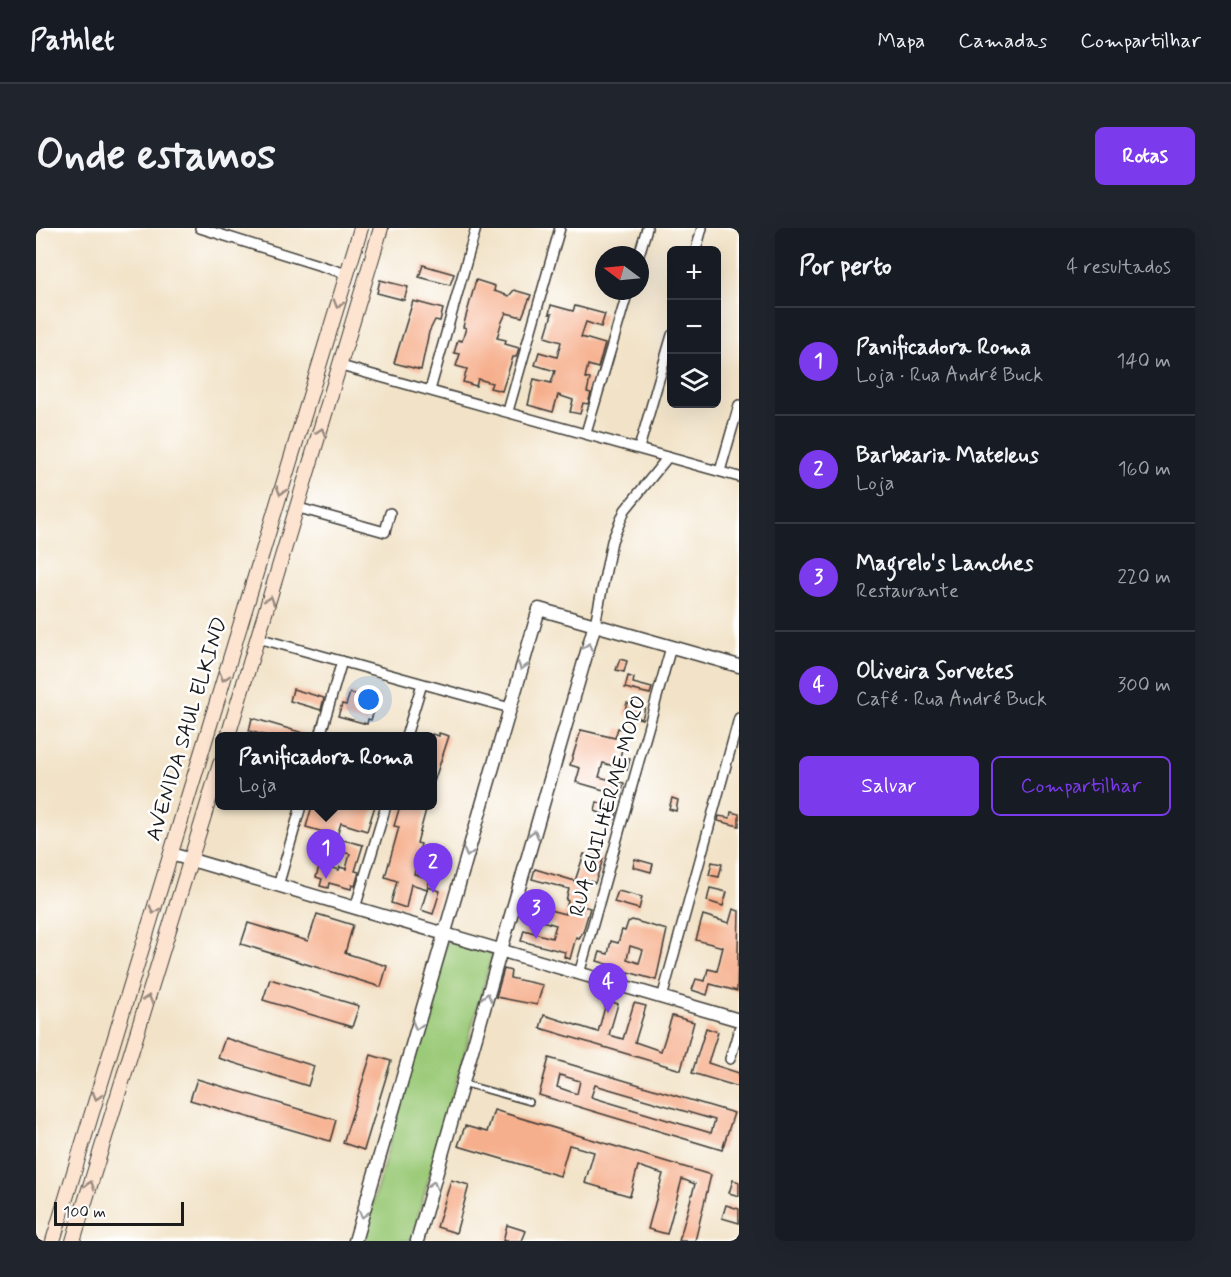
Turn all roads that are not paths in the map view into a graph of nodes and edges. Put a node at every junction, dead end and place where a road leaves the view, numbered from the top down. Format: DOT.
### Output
graph roads {
  1 [pos="200,228"];
  2 [pos="361,228"];
  3 [pos="381,228"];
  4 [pos="476,228"];
  5 [pos="560,228"];
  6 [pos="647,228"];
  7 [pos="702,228"];
  8 [pos="642,246"];
  9 [pos="697,246"];
  10 [pos="347,273"];
  11 [pos="625,300"];
  12 [pos="667,352"];
  13 [pos="321,360"];
  14 [pos="341,366"];
  15 [pos="430,390"];
  16 [pos="739,405"];
  17 [pos="508,411"];
  18 [pos="586,433"];
  19 [pos="639,448"];
  20 [pos="668,457"];
  21 [pos="720,471"];
  22 [pos="739,477"];
  23 [pos="299,508"];
  24 [pos="390,513"];
  25 [pos="595,624"];
  26 [pos="258,638"];
  27 [pos="671,647"];
  28 [pos="342,661"];
  29 [pos="739,666"];
  30 [pos="422,684"];
  31 [pos="510,708"];
  32 [pos="739,718"];
  33 [pos="229,732"];
  34 [pos="321,732"];
  35 [pos="407,732"];
  36 [pos="215,778"];
  37 [pos="300,810"];
  38 [pos="385,810"];
  39 [pos="171,854"];
  40 [pos="191,860"];
  41 [pos="278,886"];
  42 [pos="355,908"];
  43 [pos="444,934"];
  44 [pos="500,951"];
  45 [pos="579,974"];
  46 [pos="662,998"];
  47 [pos="739,1020"];
  48 [pos="739,1029"];
  49 [pos="730,1059"];
  50 [pos="462,1083"];
  51 [pos="530,1102"];
  52 [pos="53,1241"];
  53 [pos="73,1241"];
  54 [pos="355,1241"];
  55 [pos="417,1241"];
  1 -- 10 [label="street"];
  2 -- 10 [label="main road, AVENIDA SAUL ELKIND"];
  3 -- 14 [label="main road, AVENIDA SAUL ELKIND"];
  4 -- 15 [label="street"];
  5 -- 17 [label="street"];
  6 -- 8 [label="street"];
  7 -- 9 [label="street"];
  10 -- 13 [label="main road, AVENIDA SAUL ELKIND, one-way"];
  11 -- 18 [label="street"];
  12 -- 19 [label="street"];
  13 -- 14 [label="main road"];
  13 -- 39 [label="main road, AVENIDA SAUL ELKIND, one-way"];
  14 -- 15 [label="street"];
  23 -- 14 [label="main road, AVENIDA SAUL ELKIND, one-way"];
  15 -- 17 [label="street"];
  16 -- 21 [label="street"];
  17 -- 18 [label="street"];
  18 -- 19 [label="street"];
  19 -- 20 [label="street"];
  20 -- 21 [label="street"];
  20 -- 25 [label="street"];
  21 -- 22 [label="street"];
  23 -- 24 [label="street"];
  26 -- 23 [label="main road, AVENIDA SAUL ELKIND, one-way"];
  25 -- 27 [label="street"];
  25 -- 31 [label="street, one-way"];
  44 -- 25 [label="street, one-way"];
  26 -- 28 [label="street"];
  26 -- 33 [label="main road, AVENIDA SAUL ELKIND"];
  27 -- 29 [label="street"];
  27 -- 45 [label="street, RUA GUILHERME MORO"];
  28 -- 30 [label="street"];
  28 -- 34 [label="street"];
  30 -- 31 [label="street"];
  30 -- 35 [label="street"];
  31 -- 43 [label="street, one-way"];
  32 -- 46 [label="street"];
  36 -- 40 [label="main road, AVENIDA SAUL ELKIND"];
  37 -- 41 [label="street"];
  38 -- 42 [label="street"];
  39 -- 40 [label="street"];
  39 -- 52 [label="main road, AVENIDA SAUL ELKIND, one-way"];
  40 -- 41 [label="street"];
  53 -- 40 [label="main road, AVENIDA SAUL ELKIND, one-way"];
  41 -- 42 [label="street"];
  42 -- 43 [label="street"];
  43 -- 44 [label="street"];
  43 -- 54 [label="street, one-way"];
  44 -- 45 [label="street"];
  50 -- 44 [label="street, one-way"];
  45 -- 46 [label="street"];
  46 -- 47 [label="street"];
  48 -- 49 [label="street"];
  50 -- 51 [label="lane"];
  55 -- 50 [label="street, one-way"];
}
